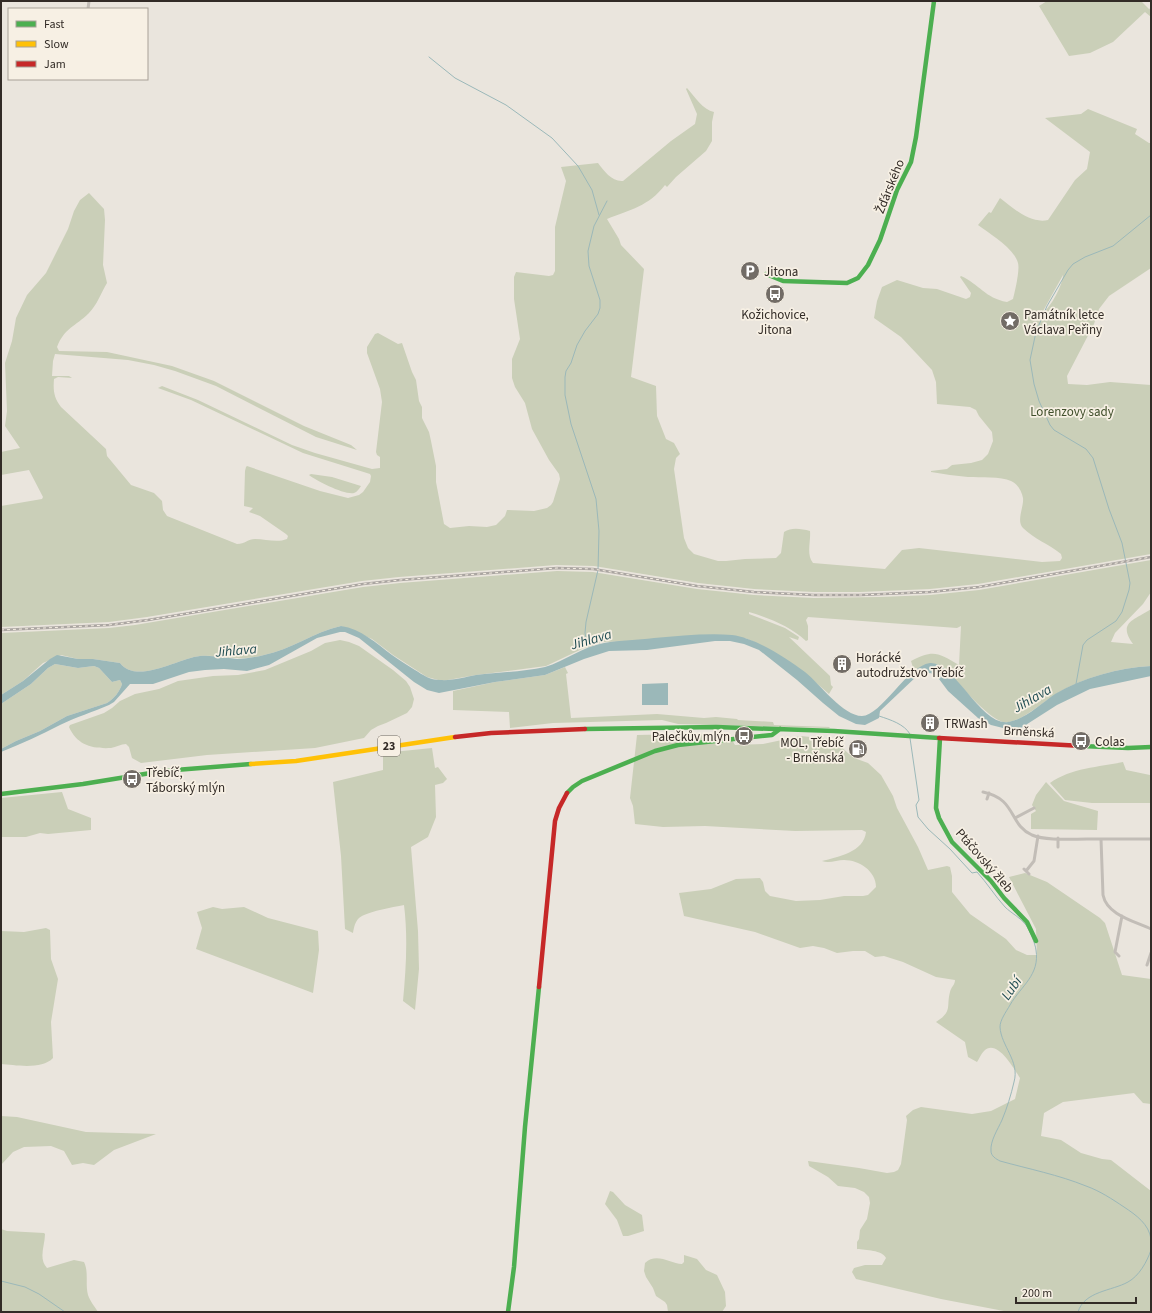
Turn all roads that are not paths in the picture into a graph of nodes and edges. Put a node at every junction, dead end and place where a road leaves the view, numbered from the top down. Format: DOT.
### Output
graph roads {
  1 [pos="934,1"];
  2 [pos="766,274"];
  3 [pos="780,729"];
  4 [pos="940,738"];
  5 [pos="1151,747"];
  6 [pos="983,792"];
  7 [pos="989,793"];
  8 [pos="1,794"];
  9 [pos="987,799"];
  10 [pos="1034,808"];
  11 [pos="1016,818"];
  12 [pos="1038,836"];
  13 [pos="1058,838"];
  14 [pos="1101,839"];
  15 [pos="1151,839"];
  16 [pos="1058,847"];
  17 [pos="1026,871"];
  18 [pos="1122,916"];
  19 [pos="1151,929"];
  20 [pos="1036,941"];
  21 [pos="1151,953"];
  22 [pos="1119,956"];
  23 [pos="1147,965"];
  24 [pos="508,1312"];
  1 -- 2 [label="street, Žďárského"];
  3 -- 4 [label="street, Brněnská / 23"];
  3 -- 8 [label="street, 23"];
  3 -- 24 [label="street"];
  4 -- 5 [label="street, Brněnská"];
  4 -- 20 [label="street, Ptáčovský žleb"];
  6 -- 7 [label="street"];
  7 -- 9 [label="street"];
  7 -- 11 [label="street"];
  10 -- 11 [label="street"];
  11 -- 12 [label="street"];
  12 -- 13 [label="street"];
  12 -- 17 [label="street"];
  13 -- 14 [label="street"];
  13 -- 16 [label="street"];
  14 -- 15 [label="street"];
  14 -- 18 [label="street"];
  18 -- 19 [label="street"];
  18 -- 22 [label="street"];
  21 -- 23 [label="street"];
}
